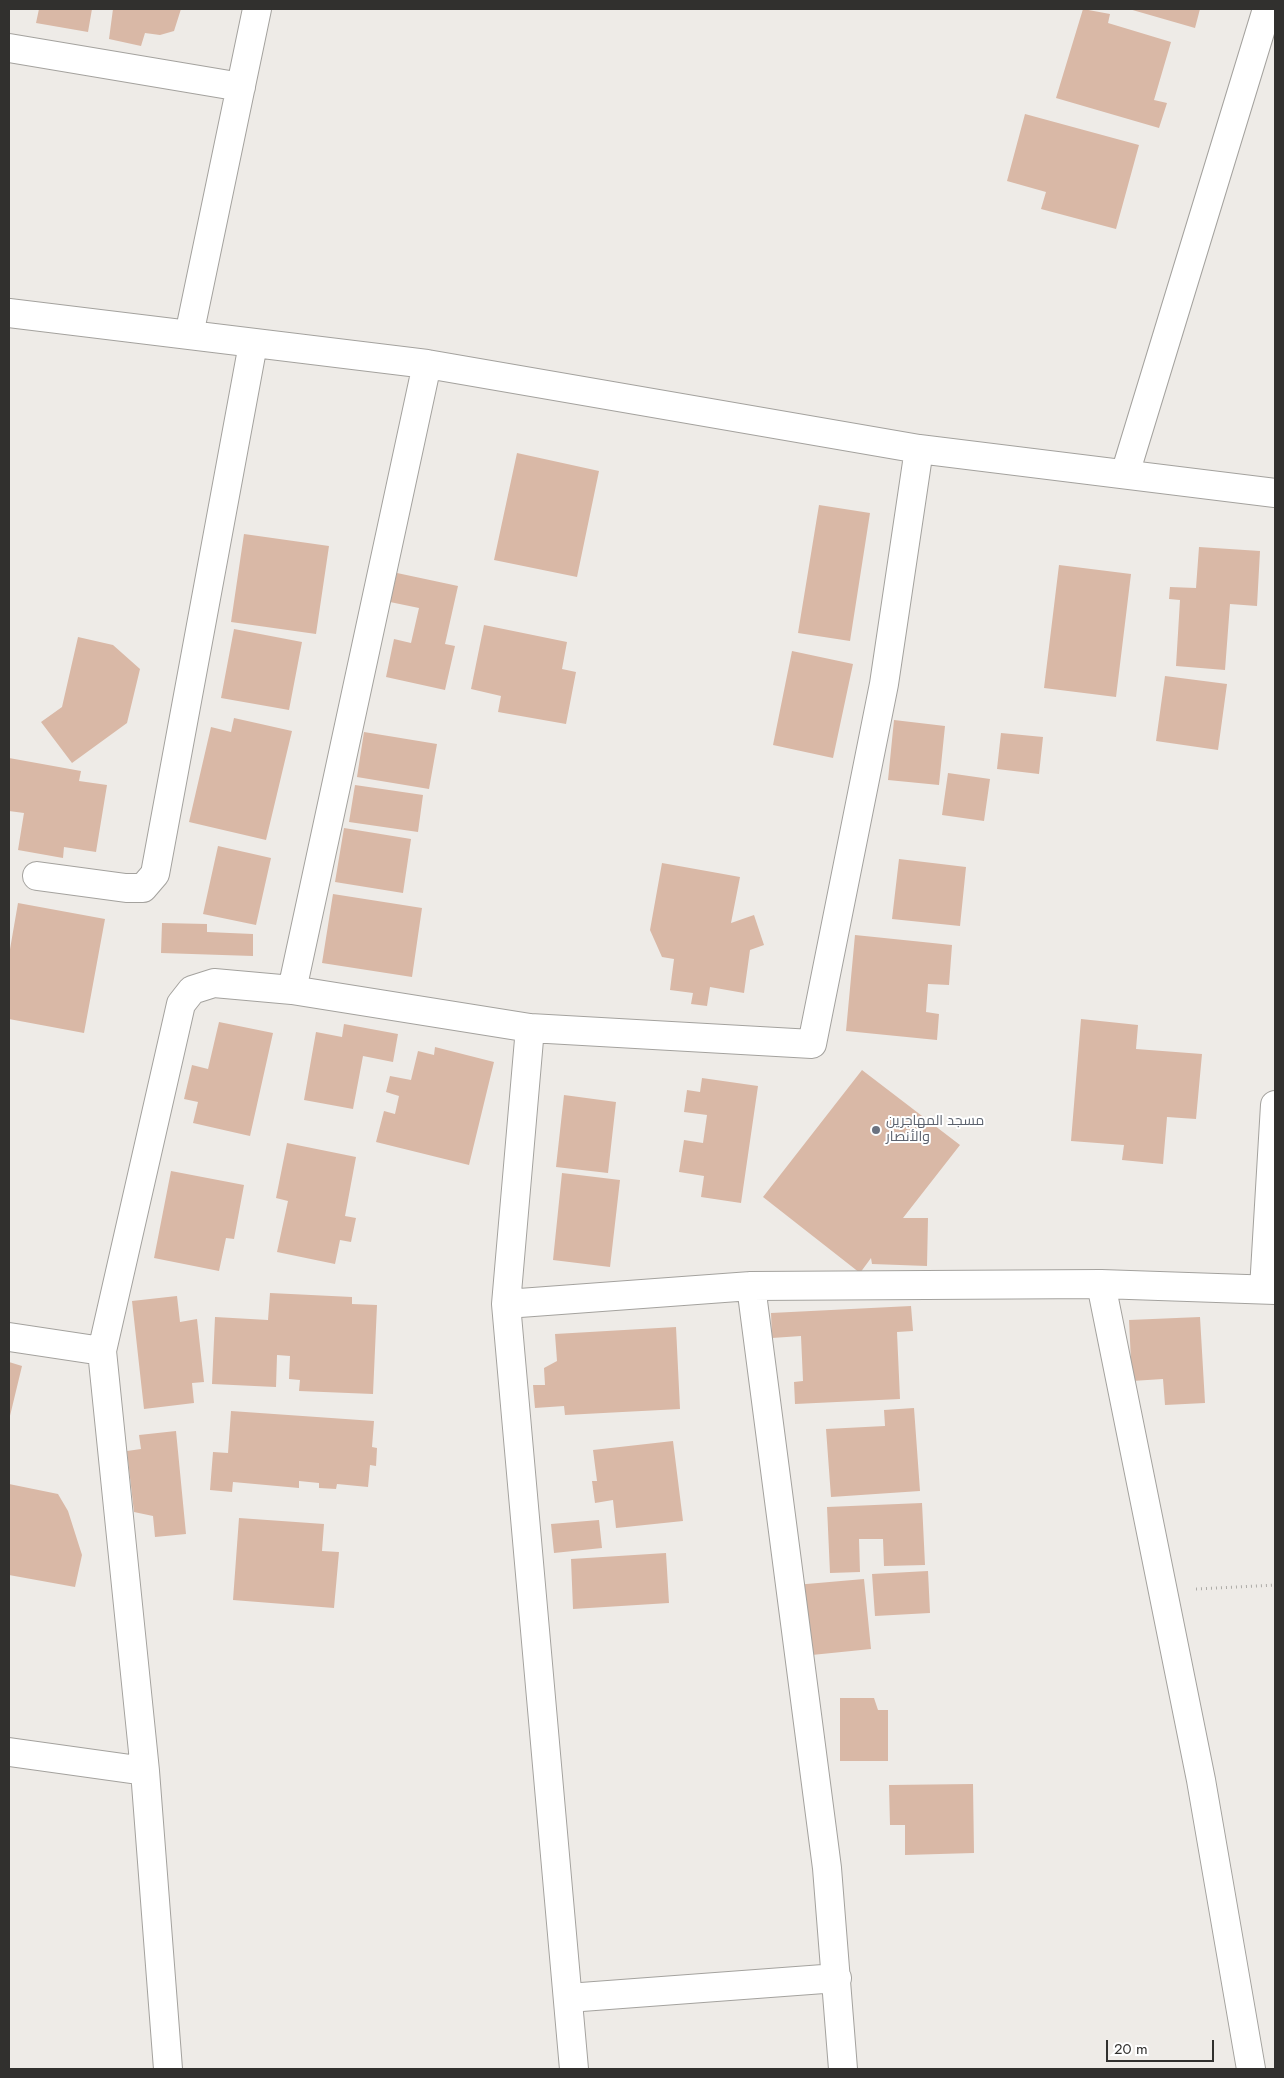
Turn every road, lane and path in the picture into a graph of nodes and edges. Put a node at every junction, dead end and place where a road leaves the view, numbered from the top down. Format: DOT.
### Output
graph roads {
  1 [pos="258,9"];
  2 [pos="1267,9"];
  3 [pos="9,48"];
  4 [pos="241,87"];
  5 [pos="9,313"];
  6 [pos="189,335"];
  7 [pos="253,344"];
  8 [pos="427,364"];
  9 [pos="920,449"];
  10 [pos="1125,474"];
  11 [pos="1275,493"];
  12 [pos="37,876"];
  13 [pos="292,990"];
  14 [pos="530,1028"];
  15 [pos="1275,1105"];
  16 [pos="1101,1284"];
  17 [pos="752,1286"];
  18 [pos="1270,1289"];
  19 [pos="506,1304"];
  20 [pos="9,1337"];
  21 [pos="102,1352"];
  22 [pos="1275,1586"];
  23 [pos="1163,1591"];
  24 [pos="9,1752"];
  25 [pos="145,1771"];
  26 [pos="837,1978"];
  27 [pos="568,1998"];
  28 [pos="168,2069"];
  29 [pos="574,2069"];
  30 [pos="843,2069"];
  31 [pos="1251,2069"];
  1 -- 4 [label="street"];
  2 -- 10 [label="street"];
  3 -- 4 [label="street"];
  4 -- 6 [label="street"];
  5 -- 6 [label="street"];
  6 -- 7 [label="street"];
  7 -- 8 [label="street"];
  7 -- 12 [label="street"];
  8 -- 9 [label="street"];
  8 -- 13 [label="street"];
  9 -- 10 [label="street"];
  9 -- 14 [label="street"];
  10 -- 11 [label="street"];
  13 -- 14 [label="street"];
  13 -- 21 [label="street"];
  14 -- 19 [label="street"];
  15 -- 18 [label="street"];
  16 -- 17 [label="street"];
  16 -- 18 [label="street"];
  16 -- 23 [label="street"];
  17 -- 19 [label="street"];
  17 -- 26 [label="street"];
  19 -- 27 [label="street"];
  20 -- 21 [label="street"];
  21 -- 25 [label="street"];
  22 -- 23 [label="path"];
  23 -- 31 [label="street"];
  24 -- 25 [label="street"];
  25 -- 28 [label="street"];
  26 -- 27 [label="street"];
  26 -- 30 [label="street"];
  27 -- 29 [label="street"];
}
